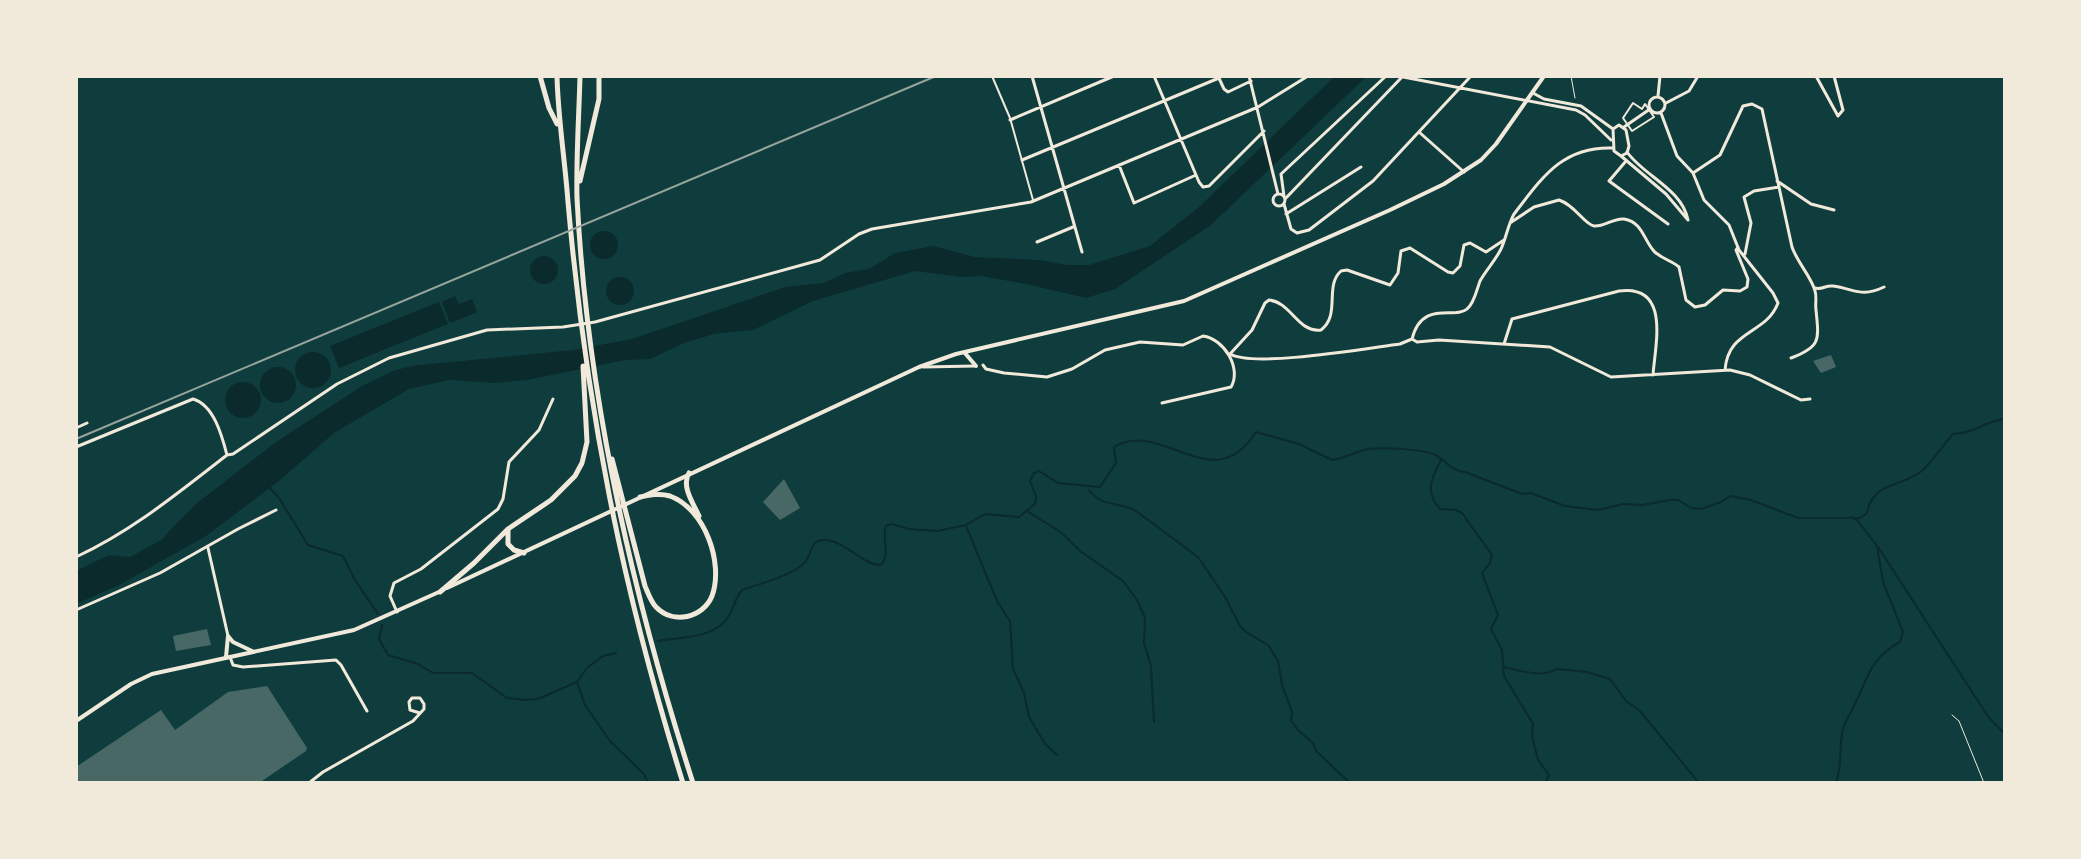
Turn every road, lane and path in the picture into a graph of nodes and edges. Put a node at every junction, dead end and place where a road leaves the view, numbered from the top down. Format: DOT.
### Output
graph roads {
  1 [pos="540,76"];
  2 [pos="557,76"];
  3 [pos="580,76"];
  4 [pos="599,76"];
  5 [pos="992,76"];
  6 [pos="1032,76"];
  7 [pos="1114,76"];
  8 [pos="1154,76"];
  9 [pos="1308,76"];
  10 [pos="1386,76"];
  11 [pos="1400,76"];
  12 [pos="1471,76"];
  13 [pos="1571,76"];
  14 [pos="1660,76"];
  15 [pos="1698,76"];
  16 [pos="1816,76"];
  17 [pos="1834,76"];
  18 [pos="1219,77"];
  19 [pos="1545,77"];
  20 [pos="1250,79"];
  21 [pos="1459,88"];
  22 [pos="1838,90"];
  23 [pos="1533,93"];
  24 [pos="1826,96"];
  25 [pos="1658,97"];
  26 [pos="1164,100"];
  27 [pos="1527,101"];
  28 [pos="1666,103"];
  29 [pos="1577,104"];
  30 [pos="1040,107"];
  31 [pos="1258,107"];
  32 [pos="1650,109"];
  33 [pos="1661,113"];
  34 [pos="1623,118"];
  35 [pos="1010,120"];
  36 [pos="1624,127"];
  37 [pos="559,129"];
  38 [pos="1613,129"];
  39 [pos="1264,131"];
  40 [pos="1419,132"];
  41 [pos="1180,139"];
  42 [pos="1611,140"];
  43 [pos="1051,148"];
  44 [pos="1613,148"];
  45 [pos="1627,152"];
  46 [pos="1621,156"];
  47 [pos="1022,160"];
  48 [pos="1626,161"];
  49 [pos="1119,165"];
  50 [pos="1361,167"];
  51 [pos="1464,172"];
  52 [pos="1693,173"];
  53 [pos="1196,175"];
  54 [pos="1777,181"];
  55 [pos="1779,187"];
  56 [pos="577,189"];
  57 [pos="1062,189"];
  58 [pos="1278,194"];
  59 [pos="1284,200"];
  60 [pos="1032,202"];
  61 [pos="1834,210"];
  62 [pos="1286,214"];
  63 [pos="1510,223"];
  64 [pos="1668,224"];
  65 [pos="1073,227"];
  66 [pos="1504,240"];
  67 [pos="1037,242"];
  68 [pos="1738,247"];
  69 [pos="1082,252"];
  70 [pos="1744,256"];
  71 [pos="1884,287"];
  72 [pos="1815,288"];
  73 [pos="1412,339"];
  74 [pos="1504,344"];
  75 [pos="980,348"];
  76 [pos="964,352"];
  77 [pos="1230,354"];
  78 [pos="1791,358"];
  79 [pos="974,364"];
  80 [pos="983,365"];
  81 [pos="919,367"];
  82 [pos="1725,370"];
  83 [pos="1653,375"];
  84 [pos="553,399"];
  85 [pos="1810,399"];
  86 [pos="1162,403"];
  87 [pos="588,405"];
  88 [pos="87,423"];
  89 [pos="76,428"];
  90 [pos="76,447"];
  91 [pos="225,448"];
  92 [pos="238,450"];
  93 [pos="227,455"];
  94 [pos="689,473"];
  95 [pos="640,497"];
  96 [pos="276,510"];
  97 [pos="624,516"];
  98 [pos="508,529"];
  99 [pos="706,532"];
  100 [pos="208,548"];
  101 [pos="524,553"];
  102 [pos="76,557"];
  103 [pos="440,592"];
  104 [pos="76,610"];
  105 [pos="397,612"];
  106 [pos="228,636"];
  107 [pos="233,642"];
  108 [pos="255,652"];
  109 [pos="228,658"];
  110 [pos="410,710"];
  111 [pos="367,711"];
  112 [pos="420,713"];
  113 [pos="1952,715"];
  114 [pos="76,721"];
  115 [pos="404,724"];
  116 [pos="309,783"];
  117 [pos="683,783"];
  118 [pos="693,783"];
  119 [pos="1984,783"];
  1 -- 37 [label="highway"];
  2 -- 37 [label="highway"];
  3 -- 56 [label="highway"];
  4 -- 56 [label="highway"];
  5 -- 35 [label="street"];
  6 -- 30 [label="street"];
  7 -- 30 [label="street"];
  8 -- 26 [label="street"];
  9 -- 31 [label="street"];
  10 -- 59 [label="street"];
  11 -- 21 [label="street"];
  11 -- 59 [label="street"];
  12 -- 21 [label="street"];
  13 -- 29 [label="path"];
  14 -- 25 [label="street"];
  15 -- 28 [label="street"];
  16 -- 24 [label="street"];
  17 -- 22 [label="street"];
  18 -- 20 [label="street"];
  18 -- 26 [label="street"];
  19 -- 23 [label="main road"];
  20 -- 31 [label="street"];
  21 -- 27 [label="street"];
  21 -- 40 [label="street"];
  22 -- 24 [label="street"];
  22 -- 24 [label="street"];
  23 -- 27 [label="main road"];
  23 -- 29 [label="street"];
  25 -- 28 [label="street"];
  25 -- 32 [label="street"];
  26 -- 41 [label="street"];
  26 -- 43 [label="street"];
  27 -- 42 [label="street"];
  27 -- 51 [label="main road"];
  28 -- 33 [label="street"];
  29 -- 38 [label="street"];
  30 -- 35 [label="street"];
  30 -- 43 [label="street"];
  31 -- 39 [label="street"];
  31 -- 41 [label="street"];
  32 -- 33 [label="street"];
  32 -- 36 [label="street"];
  33 -- 52 [label="street"];
  34 -- 34 [label="street"];
  35 -- 47 [label="street"];
  36 -- 38 [label="street"];
  36 -- 45 [label="street"];
  37 -- 87 [label="highway"];
  38 -- 42 [label="street"];
  39 -- 53 [label="street"];
  39 -- 58 [label="street"];
  40 -- 51 [label="street"];
  40 -- 62 [label="street"];
  41 -- 49 [label="street"];
  41 -- 53 [label="street"];
  42 -- 44 [label="street"];
  43 -- 47 [label="street"];
  43 -- 57 [label="street"];
  44 -- 46 [label="street"];
  44 -- 63 [label="street"];
  45 -- 46 [label="street"];
  45 -- 48 [label="street"];
  46 -- 48 [label="street"];
  47 -- 60 [label="street"];
  48 -- 64 [label="street"];
  49 -- 53 [label="street"];
  49 -- 57 [label="street"];
  50 -- 62 [label="street"];
  51 -- 75 [label="main road"];
  52 -- 54 [label="street"];
  52 -- 68 [label="street"];
  54 -- 55 [label="street"];
  54 -- 61 [label="street"];
  55 -- 70 [label="street"];
  55 -- 72 [label="street"];
  56 -- 97 [label="highway"];
  57 -- 60 [label="street"];
  57 -- 65 [label="street"];
  58 -- 59 [label="street"];
  58 -- 59 [label="street"];
  59 -- 62 [label="street"];
  60 -- 92 [label="street"];
  63 -- 66 [label="street"];
  63 -- 68 [label="street"];
  65 -- 67 [label="street"];
  65 -- 69 [label="street"];
  66 -- 73 [label="street"];
  66 -- 77 [label="street"];
  68 -- 70 [label="street"];
  70 -- 82 [label="street"];
  71 -- 72 [label="street"];
  72 -- 78 [label="street"];
  73 -- 74 [label="street"];
  73 -- 77 [label="street"];
  74 -- 83 [label="street"];
  74 -- 83 [label="street"];
  75 -- 76 [label="main road"];
  75 -- 79 [label="main road"];
  76 -- 79 [label="main road"];
  76 -- 81 [label="main road"];
  77 -- 80 [label="street"];
  77 -- 86 [label="street"];
  79 -- 81 [label="street"];
  81 -- 94 [label="main road"];
  82 -- 83 [label="street"];
  82 -- 85 [label="street"];
  84 -- 105 [label="street"];
  87 -- 98 [label="highway"];
  87 -- 117 [label="highway"];
  88 -- 89 [label="street"];
  90 -- 91 [label="street"];
  91 -- 92 [label="street"];
  91 -- 93 [label="street"];
  92 -- 93 [label="street"];
  93 -- 102 [label="street"];
  94 -- 95 [label="main road"];
  94 -- 99 [label="highway"];
  95 -- 99 [label="highway"];
  95 -- 101 [label="main road"];
  96 -- 100 [label="street"];
  97 -- 99 [label="highway"];
  97 -- 118 [label="highway"];
  98 -- 101 [label="highway"];
  98 -- 103 [label="highway"];
  100 -- 104 [label="street"];
  100 -- 106 [label="street"];
  101 -- 103 [label="main road"];
  103 -- 105 [label="main road"];
  105 -- 108 [label="main road"];
  106 -- 107 [label="main road"];
  106 -- 109 [label="main road"];
  107 -- 108 [label="main road"];
  107 -- 109 [label="main road"];
  108 -- 109 [label="main road"];
  109 -- 111 [label="street"];
  109 -- 114 [label="main road"];
  110 -- 112 [label="street"];
  110 -- 112 [label="street"];
  110 -- 115 [label="street"];
  112 -- 115 [label="street"];
  113 -- 119 [label="path"];
  115 -- 116 [label="street"];
}
